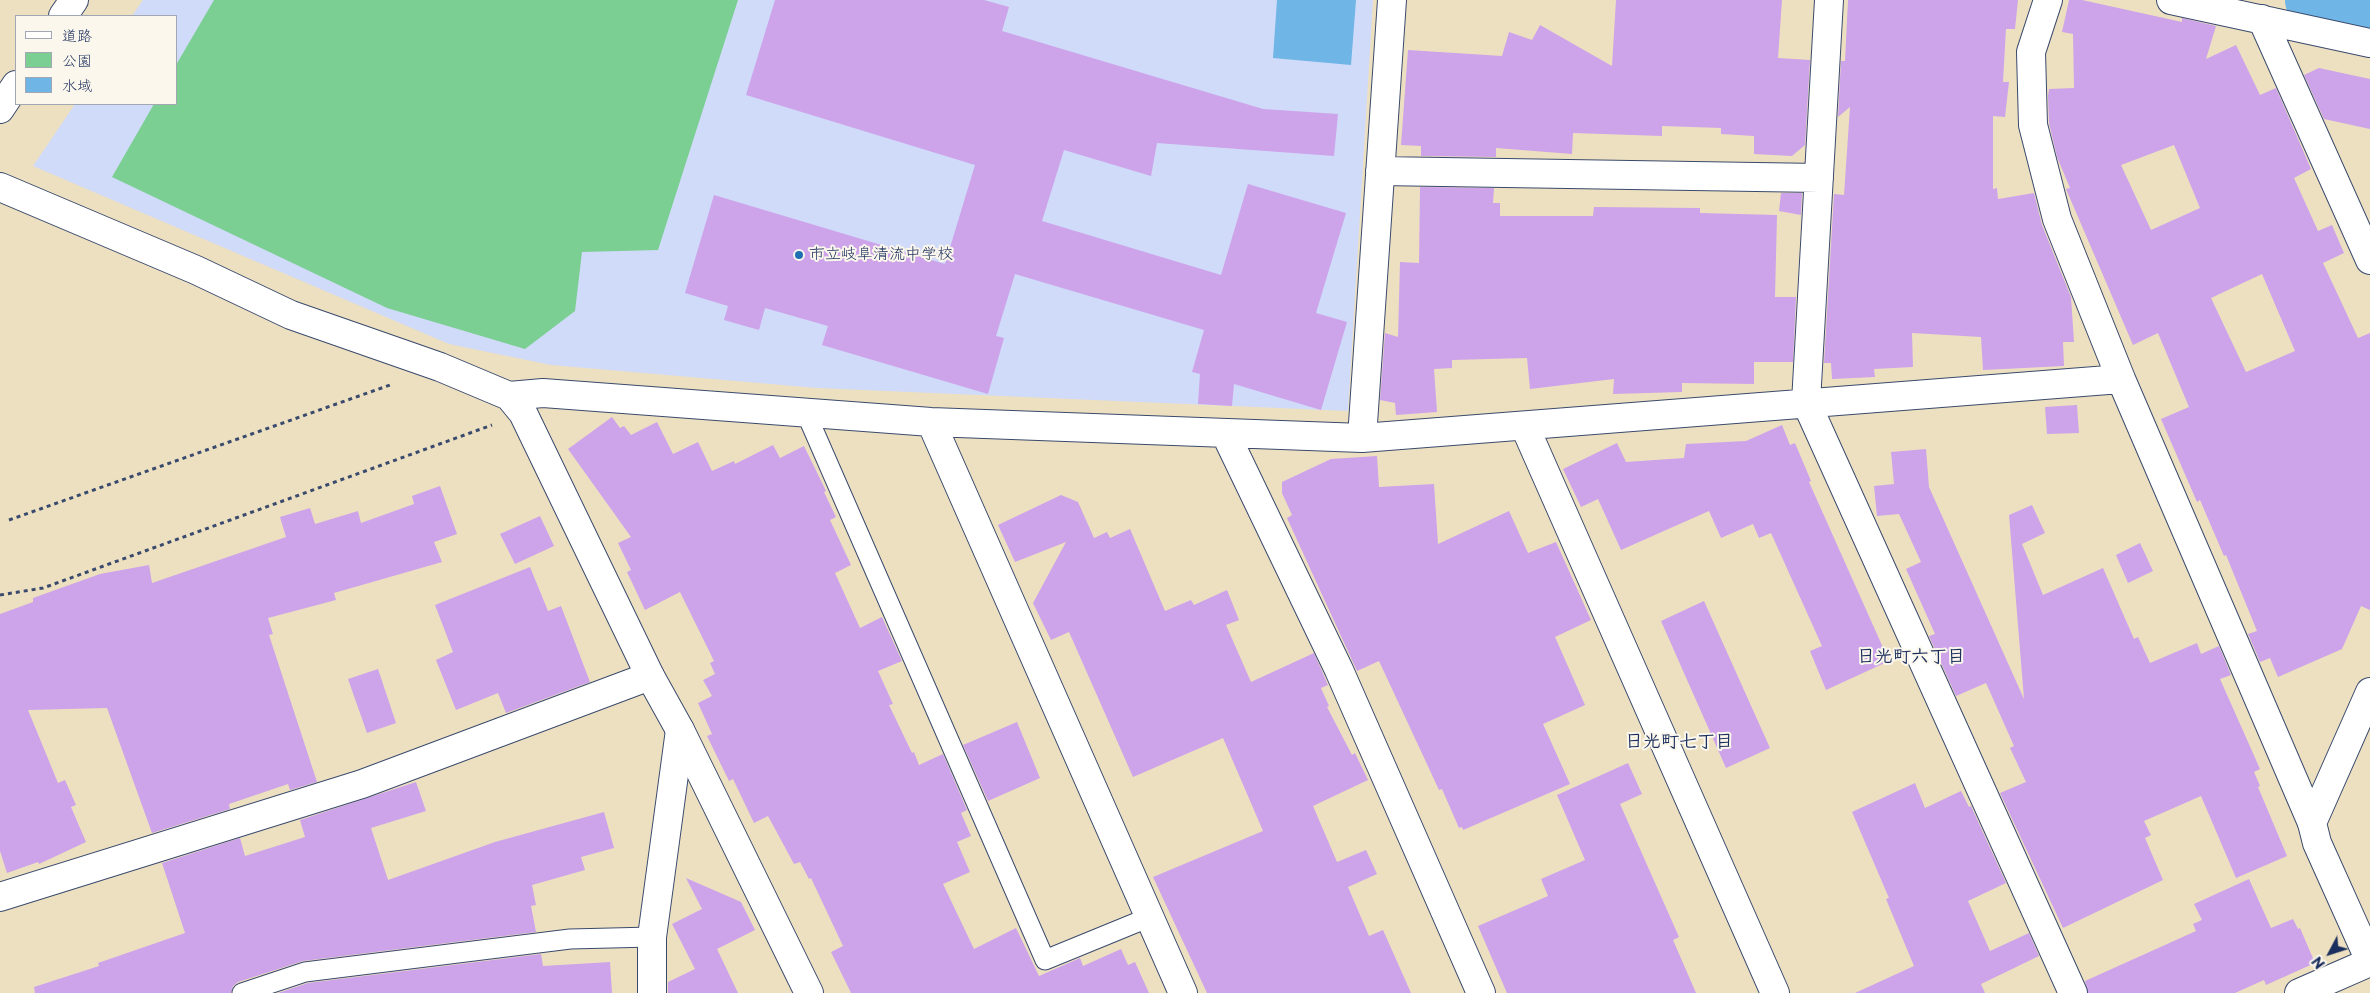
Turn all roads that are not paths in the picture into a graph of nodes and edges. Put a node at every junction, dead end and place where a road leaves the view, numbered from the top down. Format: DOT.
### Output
graph roads {
  1 [pos="74,0"];
  2 [pos="1392,0"];
  3 [pos="1829,0"];
  4 [pos="2048,0"];
  5 [pos="2171,0"];
  6 [pos="64,15"];
  7 [pos="2262,19"];
  8 [pos="2370,43"];
  9 [pos="15,86"];
  10 [pos="0,109"];
  11 [pos="1380,171"];
  12 [pos="1819,178"];
  13 [pos="0,187"];
  14 [pos="2370,260"];
  15 [pos="2121,379"];
  16 [pos="1806,402"];
  17 [pos="516,405"];
  18 [pos="806,413"];
  19 [pos="931,422"];
  20 [pos="1525,427"];
  21 [pos="1226,434"];
  22 [pos="1362,438"];
  23 [pos="650,676"];
  24 [pos="2370,692"];
  25 [pos="680,730"];
  26 [pos="2312,823"];
  27 [pos="0,897"];
  28 [pos="1150,917"];
  29 [pos="652,937"];
  30 [pos="2370,961"];
  31 [pos="242,993"];
  32 [pos="652,993"];
  33 [pos="809,993"];
  34 [pos="1183,993"];
  35 [pos="1481,993"];
  36 [pos="1775,993"];
  37 [pos="2073,993"];
  38 [pos="2299,993"];
  1 -- 6 [label="street"];
  2 -- 11 [label="street"];
  3 -- 12 [label="street"];
  4 -- 15 [label="street"];
  5 -- 7 [label="street"];
  7 -- 8 [label="street"];
  7 -- 14 [label="street"];
  9 -- 10 [label="street"];
  11 -- 12 [label="street"];
  11 -- 22 [label="street"];
  12 -- 16 [label="street"];
  13 -- 17 [label="street"];
  15 -- 16 [label="street"];
  15 -- 26 [label="street"];
  16 -- 20 [label="street"];
  16 -- 37 [label="street"];
  17 -- 18 [label="street"];
  17 -- 23 [label="street"];
  18 -- 19 [label="street"];
  18 -- 28 [label="lane"];
  19 -- 21 [label="street"];
  19 -- 28 [label="street"];
  20 -- 22 [label="street"];
  20 -- 36 [label="street"];
  21 -- 22 [label="street"];
  21 -- 35 [label="street"];
  23 -- 25 [label="street"];
  23 -- 27 [label="street"];
  24 -- 26 [label="street"];
  25 -- 29 [label="street"];
  25 -- 33 [label="street"];
  26 -- 30 [label="street"];
  28 -- 34 [label="street"];
  29 -- 31 [label="lane"];
  29 -- 32 [label="street"];
  30 -- 38 [label="street"];
}
